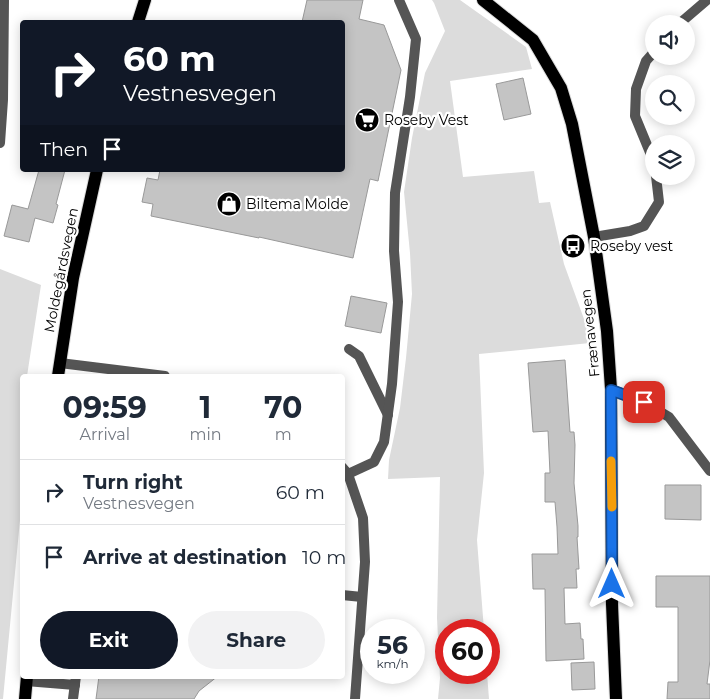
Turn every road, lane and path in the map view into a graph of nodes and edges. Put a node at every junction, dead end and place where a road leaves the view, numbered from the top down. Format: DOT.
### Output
graph roads {
  1 [pos="4,0"];
  2 [pos="145,0"];
  3 [pos="399,0"];
  4 [pos="483,0"];
  5 [pos="707,0"];
  6 [pos="690,15"];
  7 [pos="139,20"];
  8 [pos="645,64"];
  9 [pos="645,140"];
  10 [pos="0,143"];
  11 [pos="97,172"];
  12 [pos="657,185"];
  13 [pos="594,237"];
  14 [pos="349,349"];
  15 [pos="60,362"];
  16 [pos="58,374"];
  17 [pos="122,374"];
  18 [pos="611,390"];
  19 [pos="388,415"];
  20 [pos="345,471"];
  21 [pos="710,471"];
  22 [pos="345,595"];
  23 [pos="362,597"];
  24 [pos="26,679"];
  25 [pos="50,679"];
  26 [pos="75,680"];
  27 [pos="24,699"];
  28 [pos="73,699"];
  29 [pos="355,699"];
  30 [pos="616,699"];
  1 -- 10 [label="street"];
  2 -- 7 [label="main road"];
  3 -- 19 [label="street"];
  4 -- 13 [label="main road, Frænavegen"];
  5 -- 6 [label="street"];
  8 -- 9 [label="street"];
  11 -- 15 [label="main road, Moldegårdsvegen"];
  12 -- 13 [label="street"];
  13 -- 18 [label="main road, Frænavegen"];
  14 -- 19 [label="street"];
  15 -- 16 [label="main road, Moldegårdsvegen"];
  15 -- 17 [label="street"];
  18 -- 21 [label="street"];
  18 -- 30 [label="main road, Frænavegen"];
  19 -- 20 [label="street"];
  20 -- 23 [label="street"];
  22 -- 23 [label="street"];
  23 -- 29 [label="street"];
  24 -- 27 [label="main road"];
  25 -- 26 [label="street"];
  26 -- 28 [label="street"];
}
